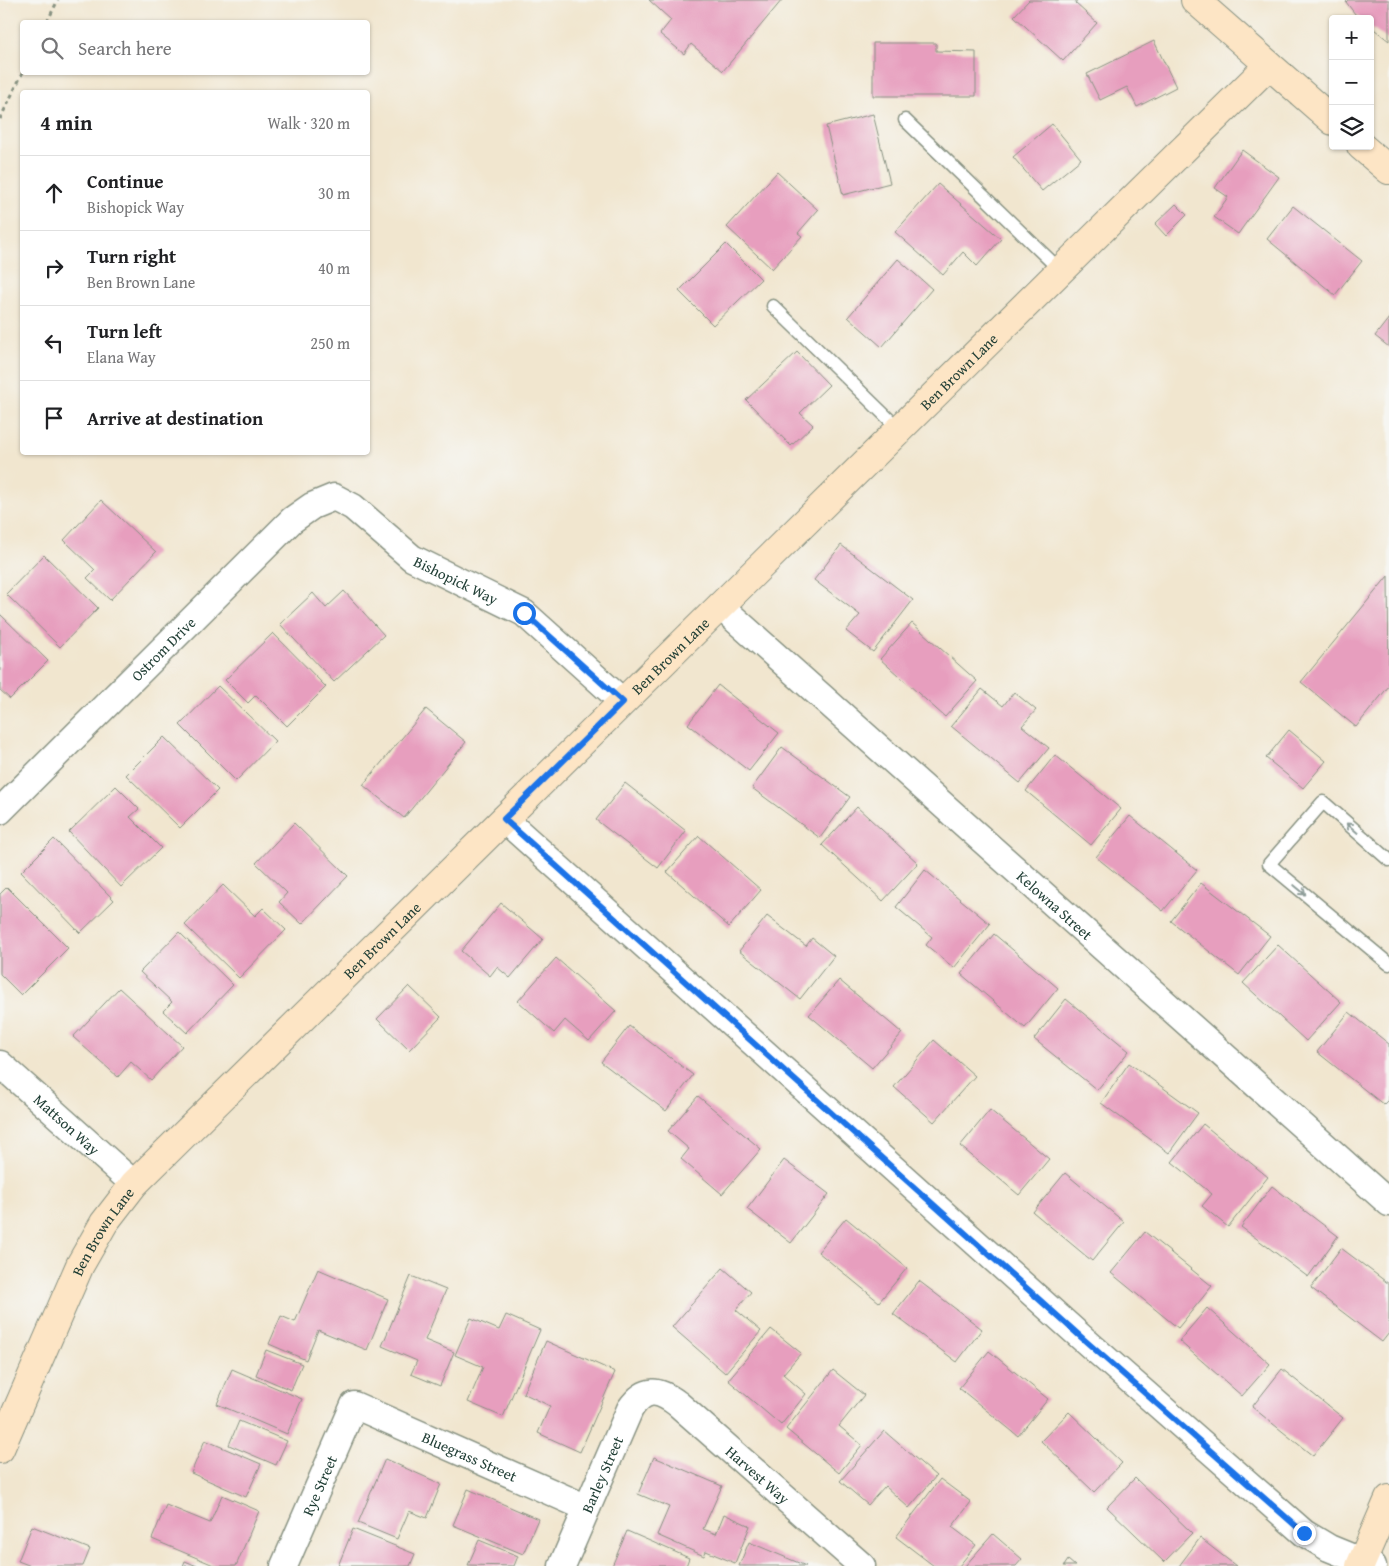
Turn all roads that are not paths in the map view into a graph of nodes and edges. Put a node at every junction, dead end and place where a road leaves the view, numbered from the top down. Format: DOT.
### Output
graph roads {
  1 [pos="1195,0"];
  2 [pos="1268,65"];
  3 [pos="1329,118"];
  4 [pos="905,120"];
  5 [pos="1366,150"];
  6 [pos="1389,170"];
  7 [pos="1060,270"];
  8 [pos="773,306"];
  9 [pos="899,429"];
  10 [pos="334,497"];
  11 [pos="720,606"];
  12 [pos="623,702"];
  13 [pos="0,811"];
  14 [pos="504,819"];
  15 [pos="1389,860"];
  16 [pos="1389,964"];
  17 [pos="0,1064"];
  18 [pos="134,1184"];
  19 [pos="1389,1203"];
  20 [pos="650,1392"];
  21 [pos="354,1405"];
  22 [pos="0,1449"];
  23 [pos="1389,1499"];
  24 [pos="587,1508"];
  25 [pos="857,1564"];
  26 [pos="1365,1565"];
  27 [pos="284,1566"];
  28 [pos="562,1566"];
  1 -- 2 [label="street"];
  2 -- 3 [label="street"];
  2 -- 7 [label="street, Ben Brown Lane"];
  4 -- 7 [label="lane"];
  5 -- 6 [label="street"];
  7 -- 9 [label="street, Ben Brown Lane"];
  8 -- 9 [label="lane"];
  9 -- 11 [label="street, Ben Brown Lane"];
  10 -- 12 [label="street, Bishopick Way"];
  10 -- 13 [label="street, Ostrom Drive"];
  11 -- 12 [label="street, Ben Brown Lane"];
  11 -- 19 [label="street, Kelowna Street"];
  12 -- 14 [label="street, Ben Brown Lane"];
  14 -- 18 [label="street, Ben Brown Lane"];
  14 -- 26 [label="street"];
  15 -- 16 [label="lane, one-way"];
  17 -- 18 [label="street, Mattson Way"];
  18 -- 22 [label="street, Ben Brown Lane"];
  20 -- 24 [label="street, Barley Street"];
  20 -- 25 [label="street, Harvest Way"];
  21 -- 24 [label="street, Bluegrass Street"];
  21 -- 27 [label="street, Rye Street"];
  23 -- 26 [label="street"];
  24 -- 28 [label="street, Barley Street"];
}
